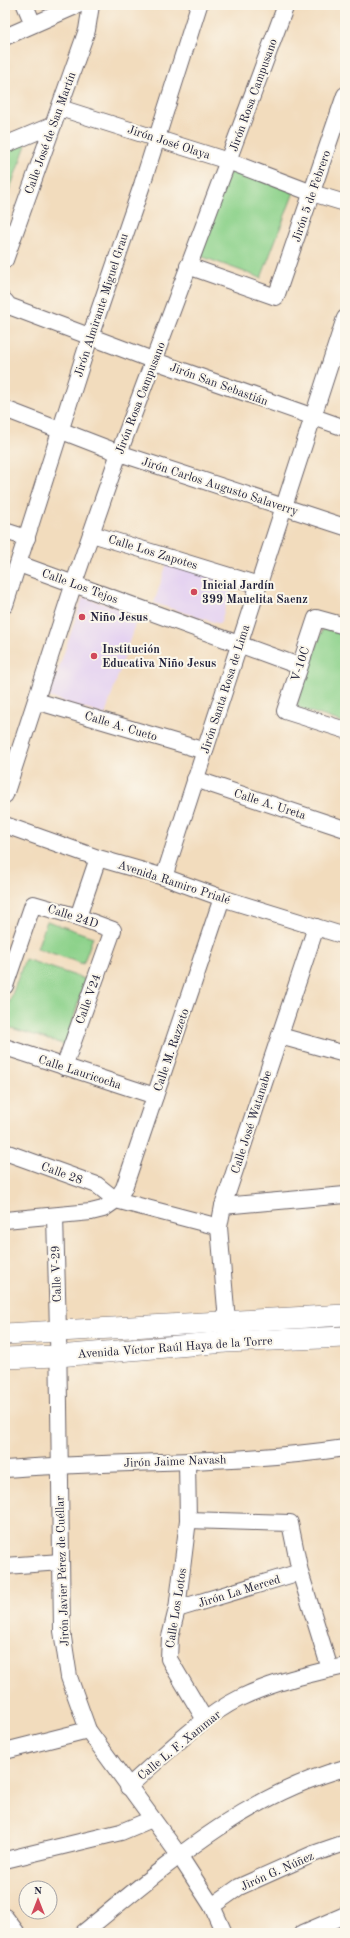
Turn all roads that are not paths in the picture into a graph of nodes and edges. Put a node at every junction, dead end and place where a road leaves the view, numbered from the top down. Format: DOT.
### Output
graph roads {
  1 [pos="25,5"];
  2 [pos="78,5"];
  3 [pos="92,5"];
  4 [pos="200,5"];
  5 [pos="286,5"];
  6 [pos="33,24"];
  7 [pos="5,37"];
  8 [pos="345,95"];
  9 [pos="60,108"];
  10 [pos="53,125"];
  11 [pos="156,138"];
  12 [pos="5,145"];
  13 [pos="228,161"];
  14 [pos="312,193"];
  15 [pos="345,204"];
  16 [pos="5,260"];
  17 [pos="188,266"];
  18 [pos="5,301"];
  19 [pos="345,318"];
  20 [pos="90,337"];
  21 [pos="155,360"];
  22 [pos="5,409"];
  23 [pos="314,418"];
  24 [pos="345,428"];
  25 [pos="61,430"];
  26 [pos="119,453"];
  27 [pos="284,506"];
  28 [pos="345,527"];
  29 [pos="5,531"];
  30 [pos="92,534"];
  31 [pos="27,538"];
  32 [pos="18,564"];
  33 [pos="74,583"];
  34 [pos="259,585"];
  35 [pos="5,605"];
  36 [pos="345,626"];
  37 [pos="240,645"];
  38 [pos="299,666"];
  39 [pos="36,701"];
  40 [pos="345,730"];
  41 [pos="205,751"];
  42 [pos="195,779"];
  43 [pos="5,795"];
  44 [pos="5,825"];
  45 [pos="345,829"];
  46 [pos="98,858"];
  47 [pos="164,877"];
  48 [pos="222,898"];
  49 [pos="78,917"];
  50 [pos="316,927"];
  51 [pos="113,930"];
  52 [pos="345,936"];
  53 [pos="5,986"];
  54 [pos="280,1036"];
  55 [pos="5,1047"];
  56 [pos="345,1054"];
  57 [pos="64,1067"];
  58 [pos="155,1096"];
  59 [pos="5,1152"];
  60 [pos="345,1195"];
  61 [pos="116,1200"];
  62 [pos="223,1206"];
  63 [pos="55,1216"];
  64 [pos="5,1220"];
  65 [pos="219,1227"];
  66 [pos="345,1316"];
  67 [pos="227,1321"];
  68 [pos="58,1331"];
  69 [pos="5,1334"];
  70 [pos="345,1337"];
  71 [pos="58,1356"];
  72 [pos="5,1358"];
  73 [pos="345,1448"];
  74 [pos="187,1462"];
  75 [pos="59,1465"];
  76 [pos="5,1469"];
  77 [pos="188,1520"];
  78 [pos="61,1562"];
  79 [pos="5,1566"];
  80 [pos="300,1572"];
  81 [pos="177,1609"];
  82 [pos="338,1668"];
  83 [pos="205,1720"];
  84 [pos="88,1730"];
  85 [pos="5,1751"];
  86 [pos="345,1768"];
  87 [pos="128,1787"];
  88 [pos="152,1819"];
  89 [pos="345,1843"];
  90 [pos="179,1855"];
  91 [pos="5,1860"];
  92 [pos="212,1906"];
  93 [pos="345,1915"];
  94 [pos="6,1919"];
  95 [pos="17,1933"];
  96 [pos="83,1933"];
  97 [pos="224,1933"];
  98 [pos="302,1933"];
  1 -- 6 [label="street"];
  2 -- 6 [label="street"];
  3 -- 9 [label="street, Calle José de San Martín"];
  4 -- 11 [label="street, Jirón Almirante Miguel Grau"];
  5 -- 13 [label="street, Jirón Rosa Campusano"];
  6 -- 7 [label="street"];
  8 -- 14 [label="street, Jirón 5 de Febrero"];
  9 -- 10 [label="street, Calle José de San Martín"];
  9 -- 11 [label="street, Jirón José Olaya"];
  10 -- 12 [label="street"];
  10 -- 16 [label="street, Calle José de San Martín"];
  11 -- 13 [label="street, Jirón José Olaya"];
  11 -- 20 [label="street, Jirón Almirante Miguel Grau"];
  13 -- 14 [label="street, Jirón José Olaya"];
  13 -- 17 [label="street, Jirón Rosa Campusano"];
  14 -- 15 [label="street, Jirón José Olaya"];
  14 -- 17 [label="street, Jirón 5 de Febrero"];
  17 -- 21 [label="street, Jirón Rosa Campusano"];
  18 -- 20 [label="street, Jirón San Sebastián"];
  19 -- 23 [label="street, Jirón Santa Rosa de Lima"];
  20 -- 21 [label="street, Jirón San Sebastián"];
  20 -- 25 [label="street, Jirón Almirante Miguel Grau"];
  21 -- 23 [label="street, Jirón San Sebastián"];
  21 -- 26 [label="street, Jirón Rosa Campusano"];
  22 -- 25 [label="street, Jirón Carlos Augusto Salaverry"];
  23 -- 24 [label="street, Jirón San Sebastián"];
  23 -- 27 [label="street, Jirón Santa Rosa de Lima"];
  25 -- 26 [label="street, Jirón Carlos Augusto Salaverry"];
  25 -- 31 [label="street, Jirón Almirante Miguel Grau"];
  26 -- 27 [label="street, Jirón Carlos Augusto Salaverry"];
  26 -- 30 [label="street, Jirón Rosa Campusano"];
  27 -- 28 [label="street, Jirón Carlos Augusto Salaverry"];
  27 -- 34 [label="street, Jirón Santa Rosa de Lima"];
  29 -- 31 [label="street"];
  30 -- 33 [label="street, Jirón Rosa Campusano"];
  30 -- 34 [label="street, Calle Los Zapotes"];
  31 -- 32 [label="street, Jirón Almirante Miguel Grau"];
  32 -- 33 [label="street, Calle Los Tejos"];
  32 -- 35 [label="street, Jirón Almirante Miguel Grau"];
  33 -- 37 [label="street, Calle Los Tejos"];
  33 -- 39 [label="street, Jirón Rosa Campusano"];
  34 -- 37 [label="street, Jirón Santa Rosa de Lima"];
  36 -- 38 [label="street, V-10C"];
  37 -- 38 [label="street, Calle Los Tejos"];
  37 -- 41 [label="street, Jirón Santa Rosa de Lima"];
  38 -- 40 [label="street, V-10C"];
  39 -- 41 [label="street, Calle A. Cueto"];
  39 -- 43 [label="street, Jirón Rosa Campusano"];
  41 -- 42 [label="street, Jirón Santa Rosa de Lima"];
  42 -- 45 [label="street, Calle A. Ureta"];
  42 -- 47 [label="street, Jirón Santa Rosa de Lima"];
  44 -- 46 [label="street, Avenida Ramiro Prialé"];
  46 -- 47 [label="street, Avenida Ramiro Prialé"];
  46 -- 49 [label="street"];
  47 -- 48 [label="street, Avenida Ramiro Prialé"];
  48 -- 50 [label="street, Avenida Ramiro Prialé"];
  48 -- 58 [label="street, Calle M. Razzeto"];
  49 -- 51 [label="street, Calle 24D"];
  49 -- 53 [label="street, Calle 24D"];
  50 -- 52 [label="street, Avenida Ramiro Prialé"];
  50 -- 54 [label="street, Calle José Watanabe"];
  51 -- 57 [label="street, Calle V24"];
  54 -- 56 [label="street"];
  54 -- 62 [label="street, Calle José Watanabe"];
  55 -- 57 [label="street, Calle Lauricocha"];
  57 -- 58 [label="street, Calle Lauricocha"];
  58 -- 61 [label="street, Calle M. Razzeto"];
  59 -- 61 [label="street, Calle 28"];
  60 -- 62 [label="street"];
  61 -- 63 [label="street"];
  61 -- 65 [label="street"];
  62 -- 65 [label="street, Calle José Watanabe"];
  63 -- 64 [label="street"];
  63 -- 68 [label="street, Calle V-29"];
  65 -- 67 [label="street, Calle José Watanabe"];
  66 -- 67 [label="main road, Avenida Víctor Raúl Haya de la Torre"];
  67 -- 68 [label="main road, Avenida Víctor Raúl Haya de la Torre"];
  68 -- 69 [label="main road, Avenida Víctor Raúl Haya de la Torre"];
  68 -- 71 [label="street, Jirón Javier Pérez de Cuéllar"];
  70 -- 71 [label="main road, Avenida Víctor Raúl Haya de la Torre"];
  71 -- 72 [label="main road, Avenida Víctor Raúl Haya de la Torre"];
  71 -- 75 [label="street, Jirón Javier Pérez de Cuéllar"];
  73 -- 74 [label="street, Jirón Jaime Navash"];
  74 -- 75 [label="street, Jirón Jaime Navash"];
  74 -- 77 [label="street, Calle Los Lotos"];
  75 -- 76 [label="street, Jirón Jaime Navash"];
  75 -- 78 [label="street, Jirón Javier Pérez de Cuéllar"];
  77 -- 80 [label="street"];
  77 -- 81 [label="street, Calle Los Lotos"];
  78 -- 79 [label="street"];
  78 -- 84 [label="street, Jirón Javier Pérez de Cuéllar"];
  80 -- 81 [label="street, Jirón La Merced"];
  80 -- 82 [label="street"];
  81 -- 83 [label="street, Calle Los Lotos"];
  82 -- 83 [label="street, Calle L. F. Xammar"];
  83 -- 87 [label="street, Calle L. F. Xammar"];
  84 -- 85 [label="street"];
  84 -- 87 [label="street, Jirón Javier Pérez de Cuéllar"];
  86 -- 90 [label="street"];
  87 -- 88 [label="street, Jirón Javier Pérez de Cuéllar"];
  88 -- 90 [label="street, Jirón Javier Pérez de Cuéllar"];
  88 -- 91 [label="street"];
  89 -- 92 [label="street, Jirón G. Núñez"];
  90 -- 92 [label="street, Jirón Javier Pérez de Cuéllar"];
  90 -- 96 [label="street"];
  92 -- 97 [label="street, Jirón Javier Pérez de Cuéllar"];
  93 -- 98 [label="street"];
  94 -- 95 [label="street"];
}
